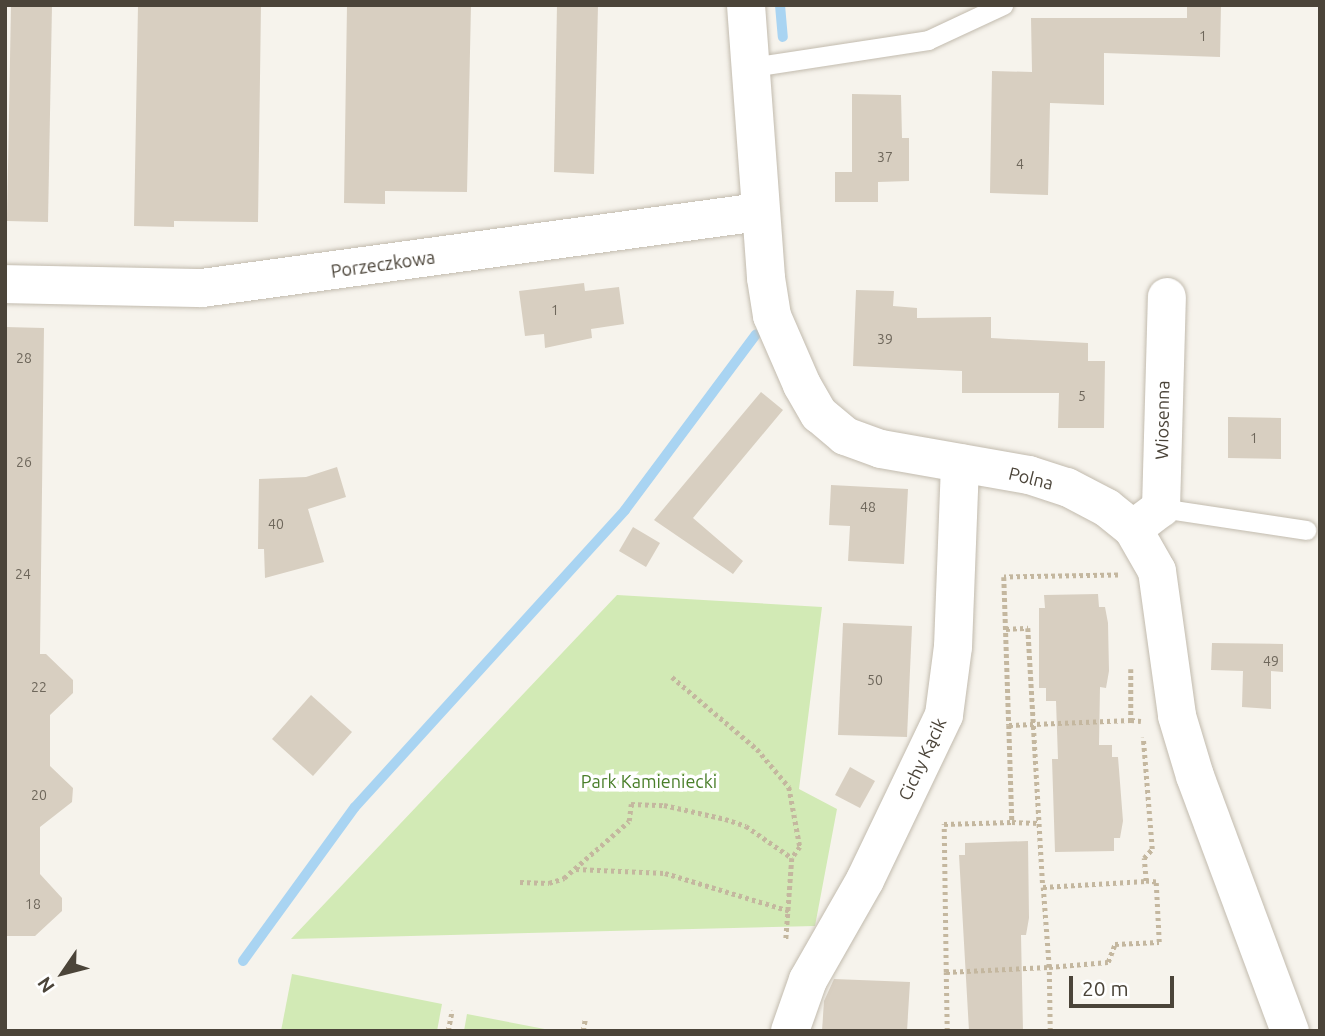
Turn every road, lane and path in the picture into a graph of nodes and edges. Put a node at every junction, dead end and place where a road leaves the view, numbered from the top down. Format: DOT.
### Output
graph roads {
  1 [pos="746,5"];
  2 [pos="1003,5"];
  3 [pos="752,67"];
  4 [pos="759,212"];
  5 [pos="5,284"];
  6 [pos="1167,297"];
  7 [pos="960,463"];
  8 [pos="1147,518"];
  9 [pos="1306,530"];
  10 [pos="1006,629"];
  11 [pos="1130,654"];
  12 [pos="672,677"];
  13 [pos="1131,720"];
  14 [pos="1033,724"];
  15 [pos="1009,725"];
  16 [pos="1012,822"];
  17 [pos="1039,823"];
  18 [pos="792,858"];
  19 [pos="576,869"];
  20 [pos="1146,881"];
  21 [pos="520,882"];
  22 [pos="1043,887"];
  23 [pos="790,911"];
  24 [pos="788,927"];
  25 [pos="1049,967"];
  26 [pos="946,972"];
  27 [pos="452,1010"];
  28 [pos="585,1020"];
  29 [pos="448,1031"];
  30 [pos="583,1031"];
  31 [pos="790,1031"];
  32 [pos="947,1031"];
  33 [pos="1050,1031"];
  34 [pos="1290,1031"];
  1 -- 3 [label="street, Polna"];
  2 -- 3 [label="lane"];
  3 -- 4 [label="street, Polna"];
  4 -- 5 [label="street, Porzeczkowa"];
  4 -- 7 [label="street, Polna"];
  6 -- 8 [label="street, Wiosenna"];
  7 -- 8 [label="street, Polna"];
  7 -- 31 [label="street, Cichy Kącik"];
  8 -- 9 [label="lane"];
  8 -- 10 [label="path"];
  8 -- 34 [label="street, Polna"];
  10 -- 14 [label="path"];
  10 -- 15 [label="path"];
  11 -- 13 [label="path"];
  12 -- 18 [label="path"];
  13 -- 14 [label="path"];
  13 -- 20 [label="path"];
  14 -- 15 [label="path"];
  14 -- 17 [label="path"];
  15 -- 16 [label="path"];
  16 -- 17 [label="path"];
  16 -- 26 [label="path"];
  17 -- 22 [label="path"];
  18 -- 19 [label="path"];
  18 -- 23 [label="path"];
  19 -- 21 [label="path"];
  19 -- 23 [label="path"];
  20 -- 22 [label="path"];
  20 -- 25 [label="path"];
  22 -- 25 [label="path"];
  23 -- 24 [label="path"];
  25 -- 26 [label="path"];
  25 -- 33 [label="path"];
  26 -- 32 [label="path"];
  27 -- 29 [label="path"];
  28 -- 30 [label="path"];
}
